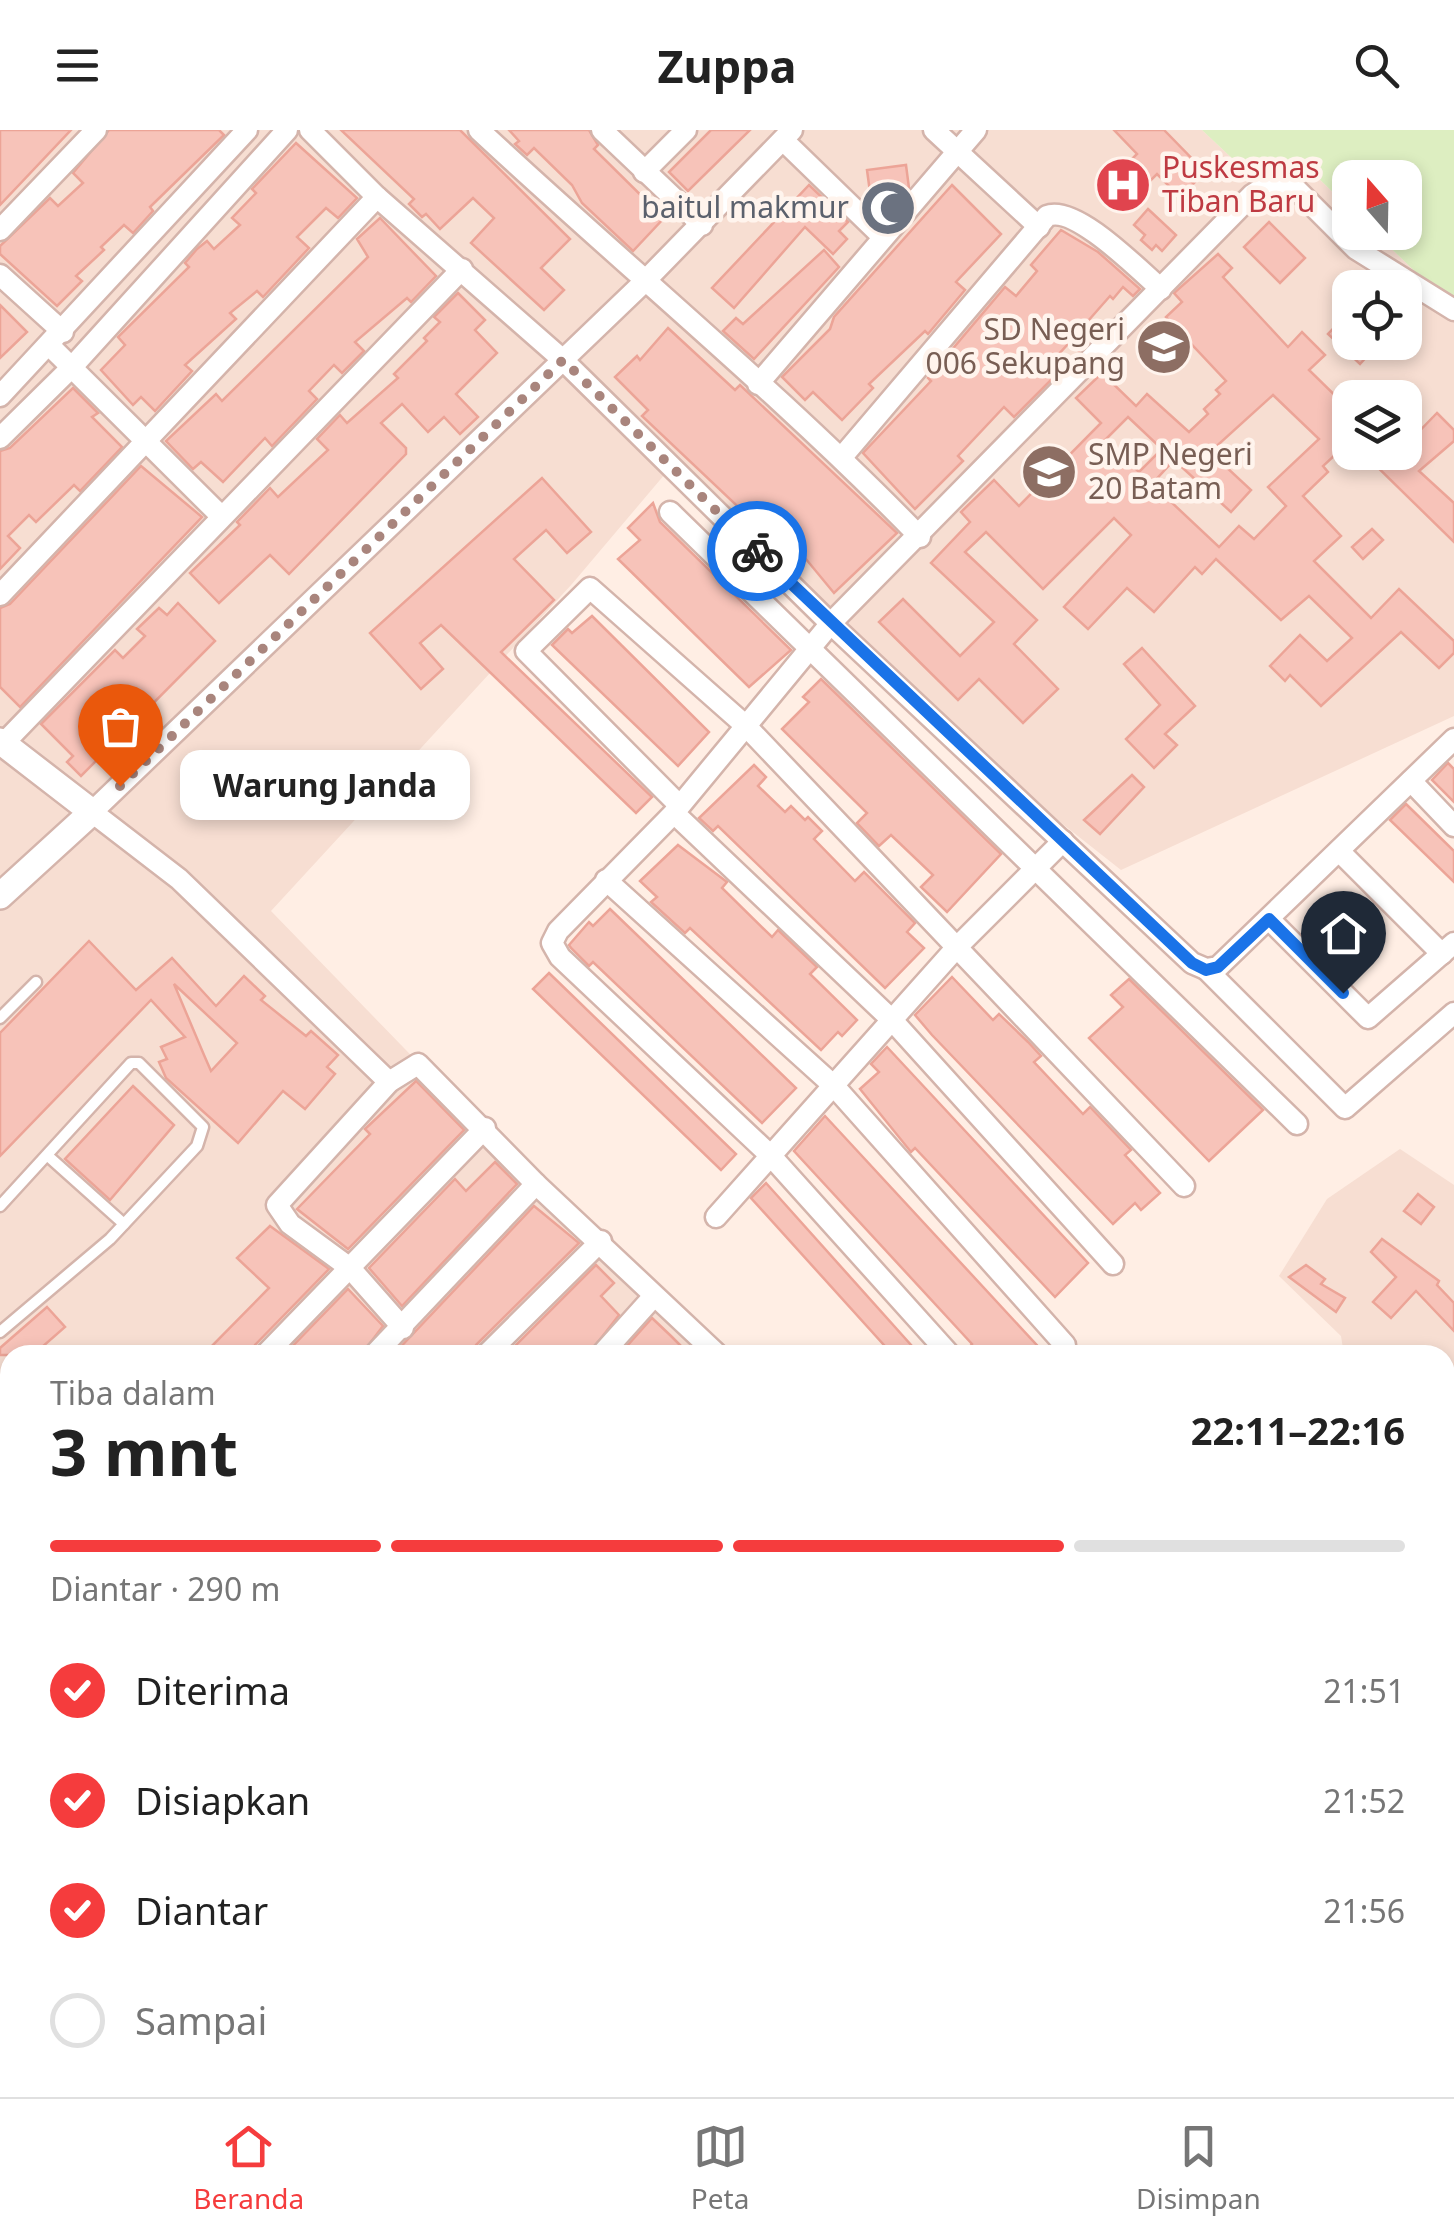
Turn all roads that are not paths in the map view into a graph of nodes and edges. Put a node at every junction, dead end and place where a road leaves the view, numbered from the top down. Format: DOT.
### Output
graph roads {
  1 [pos="96,130"];
  2 [pos="247,130"];
  3 [pos="287,130"];
  4 [pos="310,130"];
  5 [pos="479,130"];
  6 [pos="602,130"];
  7 [pos="686,130"];
  8 [pos="934,130"];
  9 [pos="976,130"];
  10 [pos="788,135"];
  11 [pos="958,150"];
  12 [pos="644,172"];
  13 [pos="377,197"];
  14 [pos="702,225"];
  15 [pos="1039,227"];
  16 [pos="0,230"];
  17 [pos="882,236"];
  18 [pos="462,269"];
  19 [pos="0,276"];
  20 [pos="643,282"];
  21 [pos="1161,289"];
  22 [pos="1454,310"];
  23 [pos="56,339"];
  24 [pos="563,360"];
  25 [pos="72,367"];
  26 [pos="758,384"];
  27 [pos="0,396"];
  28 [pos="0,438"];
  29 [pos="145,441"];
  30 [pos="842,458"];
  31 [pos="670,512"];
  32 [pos="221,516"];
  33 [pos="920,537"];
  34 [pos="0,595"];
  35 [pos="831,623"];
  36 [pos="810,648"];
  37 [pos="746,726"];
  38 [pos="1454,739"];
  39 [pos="1,743"];
  40 [pos="1410,781"];
  41 [pos="676,808"];
  42 [pos="92,812"];
  43 [pos="1454,826"];
  44 [pos="1063,841"];
  45 [pos="1339,851"];
  46 [pos="1037,868"];
  47 [pos="606,880"];
  48 [pos="0,896"];
  49 [pos="1269,919"];
  50 [pos="958,947"];
  51 [pos="1448,948"];
  52 [pos="1206,970"];
  53 [pos="36,982"];
  54 [pos="1454,1013"];
  55 [pos="0,1018"];
  56 [pos="892,1020"];
  57 [pos="389,1082"];
  58 [pos="834,1086"];
  59 [pos="1297,1124"];
  60 [pos="486,1128"];
  61 [pos="48,1156"];
  62 [pos="770,1156"];
  63 [pos="536,1184"];
  64 [pos="1184,1186"];
  65 [pos="0,1206"];
  66 [pos="716,1218"];
  67 [pos="124,1224"];
  68 [pos="601,1241"];
  69 [pos="1113,1264"];
  70 [pos="350,1268"];
  71 [pos="654,1296"];
  72 [pos="0,1313"];
  73 [pos="10,1324"];
  74 [pos="403,1328"];
  75 [pos="0,1332"];
  76 [pos="274,1345"];
  77 [pos="385,1345"];
  78 [pos="496,1345"];
  79 [pos="610,1345"];
  80 [pos="707,1345"];
  81 [pos="941,1345"];
  82 [pos="1065,1345"];
  1 -- 16 [label="street"];
  2 -- 23 [label="street"];
  3 -- 25 [label="street"];
  4 -- 13 [label="street"];
  5 -- 20 [label="street"];
  6 -- 12 [label="street"];
  7 -- 12 [label="street"];
  8 -- 11 [label="street"];
  9 -- 11 [label="street"];
  10 -- 14 [label="street"];
  10 -- 17 [label="street"];
  11 -- 15 [label="street"];
  11 -- 17 [label="street"];
  12 -- 14 [label="street"];
  13 -- 18 [label="street"];
  13 -- 29 [label="street"];
  14 -- 20 [label="street"];
  15 -- 21 [label="street"];
  15 -- 30 [label="street"];
  17 -- 26 [label="street"];
  18 -- 24 [label="street"];
  18 -- 32 [label="street"];
  19 -- 23 [label="street"];
  20 -- 24 [label="street"];
  20 -- 26 [label="street"];
  21 -- 22 [label="street"];
  21 -- 33 [label="street"];
  23 -- 25 [label="street"];
  23 -- 27 [label="street"];
  24 -- 35 [label="street"];
  24 -- 42 [label="street"];
  25 -- 28 [label="street"];
  25 -- 29 [label="street"];
  26 -- 30 [label="street"];
  29 -- 32 [label="street"];
  29 -- 34 [label="street"];
  30 -- 33 [label="street"];
  31 -- 36 [label="street"];
  32 -- 39 [label="street"];
  33 -- 35 [label="street"];
  35 -- 36 [label="street"];
  35 -- 44 [label="street"];
  36 -- 37 [label="street"];
  36 -- 46 [label="street"];
  37 -- 41 [label="street"];
  37 -- 41 [label="street"];
  37 -- 50 [label="street"];
  38 -- 40 [label="street"];
  39 -- 42 [label="street"];
  40 -- 43 [label="street"];
  40 -- 45 [label="street"];
  41 -- 47 [label="street"];
  41 -- 56 [label="street"];
  42 -- 48 [label="street"];
  42 -- 57 [label="street"];
  44 -- 46 [label="street"];
  44 -- 52 [label="street"];
  45 -- 49 [label="street"];
  45 -- 51 [label="street"];
  46 -- 50 [label="street"];
  46 -- 59 [label="street"];
  47 -- 58 [label="street"];
  47 -- 62 [label="street"];
  49 -- 51 [label="street"];
  49 -- 52 [label="street"];
  50 -- 56 [label="street"];
  50 -- 64 [label="street"];
  52 -- 54 [label="street"];
  53 -- 55 [label="lane"];
  56 -- 58 [label="street"];
  56 -- 69 [label="street"];
  57 -- 60 [label="street"];
  57 -- 70 [label="street"];
  58 -- 62 [label="street"];
  58 -- 82 [label="street"];
  60 -- 63 [label="street"];
  60 -- 70 [label="street"];
  61 -- 65 [label="lane"];
  61 -- 67 [label="lane"];
  61 -- 67 [label="lane"];
  62 -- 66 [label="street"];
  62 -- 81 [label="street"];
  63 -- 68 [label="street"];
  63 -- 74 [label="street"];
  67 -- 73 [label="lane"];
  68 -- 71 [label="street"];
  68 -- 78 [label="street"];
  70 -- 74 [label="street"];
  70 -- 76 [label="street"];
  71 -- 79 [label="street"];
  71 -- 80 [label="street"];
  72 -- 73 [label="lane"];
  73 -- 75 [label="lane"];
  74 -- 77 [label="street"];
}
